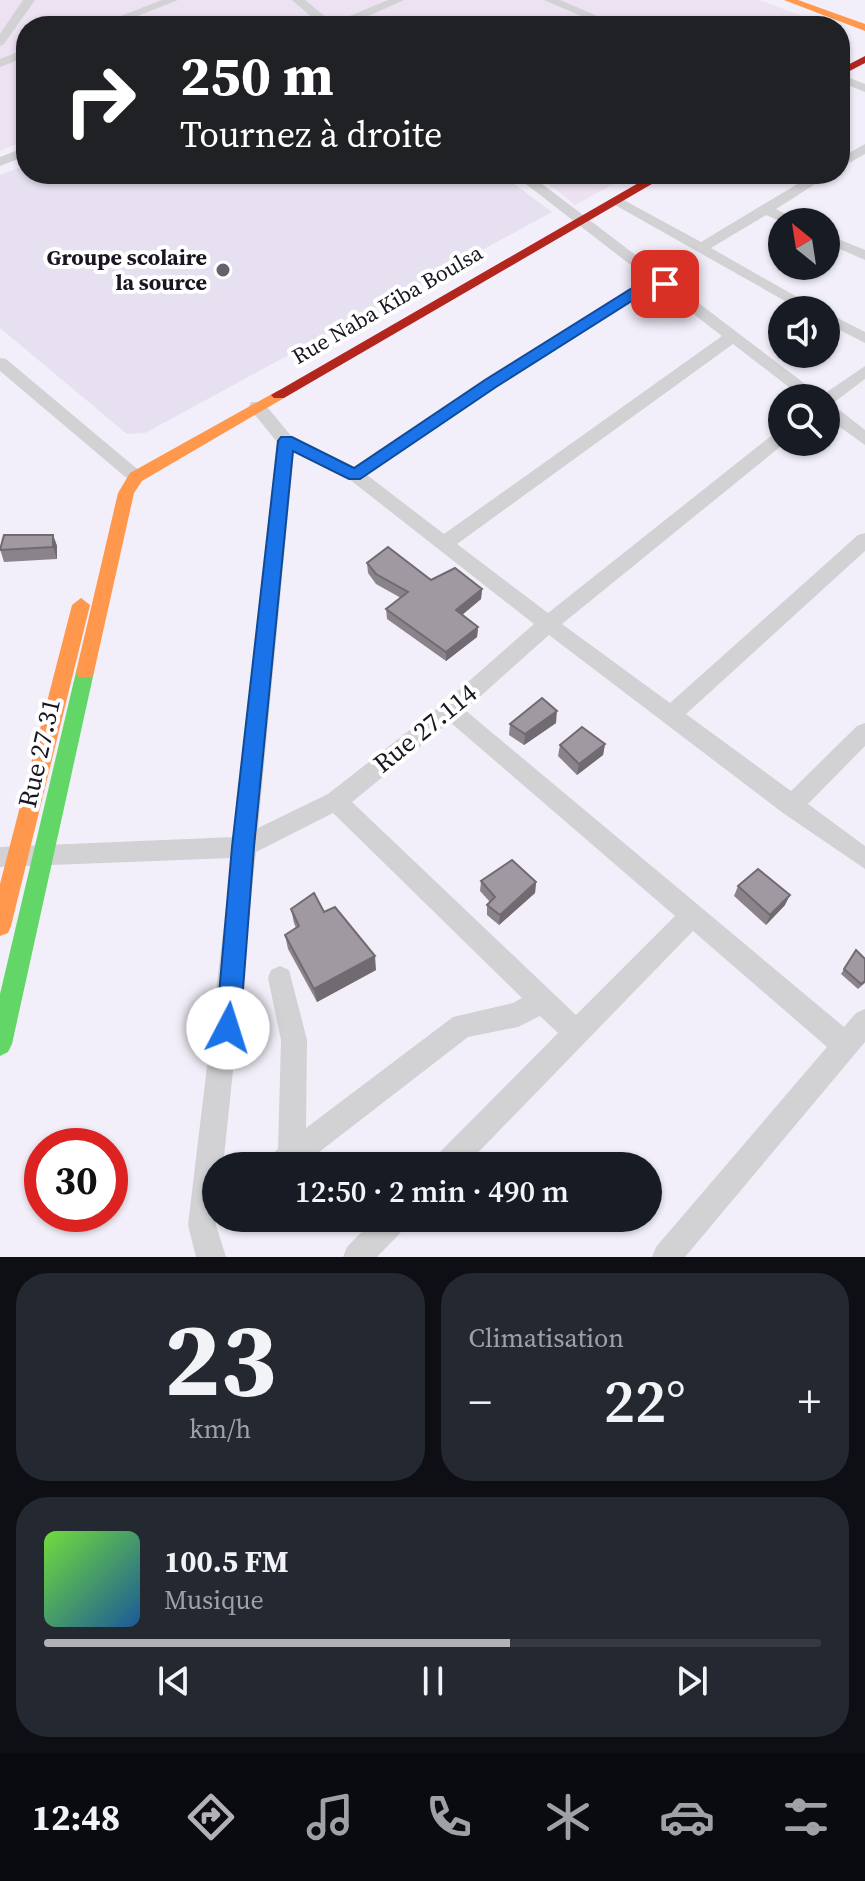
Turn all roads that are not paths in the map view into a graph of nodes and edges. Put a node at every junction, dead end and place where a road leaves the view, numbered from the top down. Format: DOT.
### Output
graph roads {
  1 [pos="29,0"];
  2 [pos="172,0"];
  3 [pos="298,0"];
  4 [pos="398,0"];
  5 [pos="550,0"];
  6 [pos="789,0"];
  7 [pos="814,0"];
  8 [pos="128,16"];
  9 [pos="317,16"];
  10 [pos="360,16"];
  11 [pos="589,16"];
  12 [pos="832,16"];
  13 [pos="865,18"];
  14 [pos="4,29"];
  15 [pos="0,42"];
  16 [pos="532,184"];
  17 [pos="626,184"];
  18 [pos="645,184"];
  19 [pos="808,184"];
  20 [pos="615,201"];
  21 [pos="767,210"];
  22 [pos="575,218"];
  23 [pos="840,244"];
  24 [pos="700,249"];
  25 [pos="864,254"];
  26 [pos="645,280"];
  27 [pos="786,296"];
  28 [pos="840,325"];
  29 [pos="733,336"];
  30 [pos="865,338"];
  31 [pos="0,363"];
  32 [pos="865,371"];
  33 [pos="796,384"];
  34 [pos="840,390"];
  35 [pos="257,406"];
  36 [pos="840,419"];
  37 [pos="865,439"];
  38 [pos="286,441"];
  39 [pos="768,447"];
  40 [pos="129,472"];
  41 [pos="355,475"];
  42 [pos="865,540"];
  43 [pos="444,544"];
  44 [pos="548,624"];
  45 [pos="450,710"];
  46 [pos="672,714"];
  47 [pos="865,732"];
  48 [pos="336,801"];
  49 [pos="791,806"];
  50 [pos="243,847"];
  51 [pos="9,857"];
  52 [pos="42,857"];
  53 [pos="865,859"];
  54 [pos="692,915"];
  55 [pos="0,926"];
  56 [pos="280,978"];
  57 [pos="542,1000"];
  58 [pos="865,1022"];
  59 [pos="576,1033"];
  60 [pos="0,1044"];
  61 [pos="845,1045"];
  62 [pos="216,1152"];
  63 [pos="286,1152"];
  64 [pos="297,1152"];
  65 [pos="460,1152"];
  66 [pos="208,1232"];
  67 [pos="381,1232"];
  68 [pos="212,1257"];
  69 [pos="357,1257"];
  70 [pos="666,1257"];
  1 -- 14 [label="street"];
  2 -- 8 [label="street"];
  3 -- 9 [label="street"];
  4 -- 10 [label="street"];
  5 -- 11 [label="street"];
  6 -- 12 [label="street"];
  7 -- 13 [label="street"];
  14 -- 15 [label="street"];
  16 -- 22 [label="street"];
  17 -- 22 [label="street, Rue Naba Kiba Boulsa"];
  18 -- 20 [label="street, Rue Naba Kiba Boulsa"];
  19 -- 21 [label="street"];
  20 -- 22 [label="street, Rue Naba Kiba Boulsa"];
  20 -- 24 [label="street"];
  21 -- 24 [label="street"];
  22 -- 26 [label="street"];
  22 -- 35 [label="street, Rue Naba Kiba Boulsa"];
  22 -- 40 [label="street, Rue Naba Kiba Boulsa"];
  23 -- 25 [label="street"];
  24 -- 27 [label="street"];
  26 -- 29 [label="street"];
  26 -- 41 [label="street"];
  28 -- 30 [label="street"];
  29 -- 33 [label="street"];
  29 -- 43 [label="street"];
  31 -- 40 [label="street"];
  32 -- 34 [label="street"];
  35 -- 38 [label="street"];
  35 -- 40 [label="street, Rue Naba Kiba Boulsa"];
  36 -- 37 [label="street"];
  38 -- 41 [label="street"];
  38 -- 50 [label="street"];
  39 -- 44 [label="street, Rue 27.114"];
  40 -- 51 [label="street, Rue 27.31"];
  40 -- 52 [label="street, Rue 27.31"];
  41 -- 43 [label="street"];
  42 -- 46 [label="street"];
  43 -- 44 [label="street"];
  44 -- 45 [label="street, Rue 27.114"];
  44 -- 46 [label="street"];
  45 -- 48 [label="street, Rue 27.114"];
  45 -- 54 [label="street"];
  46 -- 49 [label="street"];
  47 -- 49 [label="street"];
  48 -- 50 [label="street, Rue 27.114"];
  48 -- 57 [label="street"];
  49 -- 53 [label="street"];
  50 -- 52 [label="street, Rue 27.114"];
  50 -- 62 [label="street"];
  51 -- 52 [label="street, Rue 27.114"];
  51 -- 55 [label="street, Rue 27.31"];
  52 -- 60 [label="street, Rue 27.31"];
  54 -- 59 [label="street"];
  54 -- 61 [label="street"];
  56 -- 63 [label="street"];
  57 -- 59 [label="street"];
  57 -- 64 [label="street"];
  58 -- 61 [label="street"];
  59 -- 65 [label="street"];
  61 -- 70 [label="street"];
  66 -- 68 [label="street"];
  67 -- 69 [label="street"];
}
